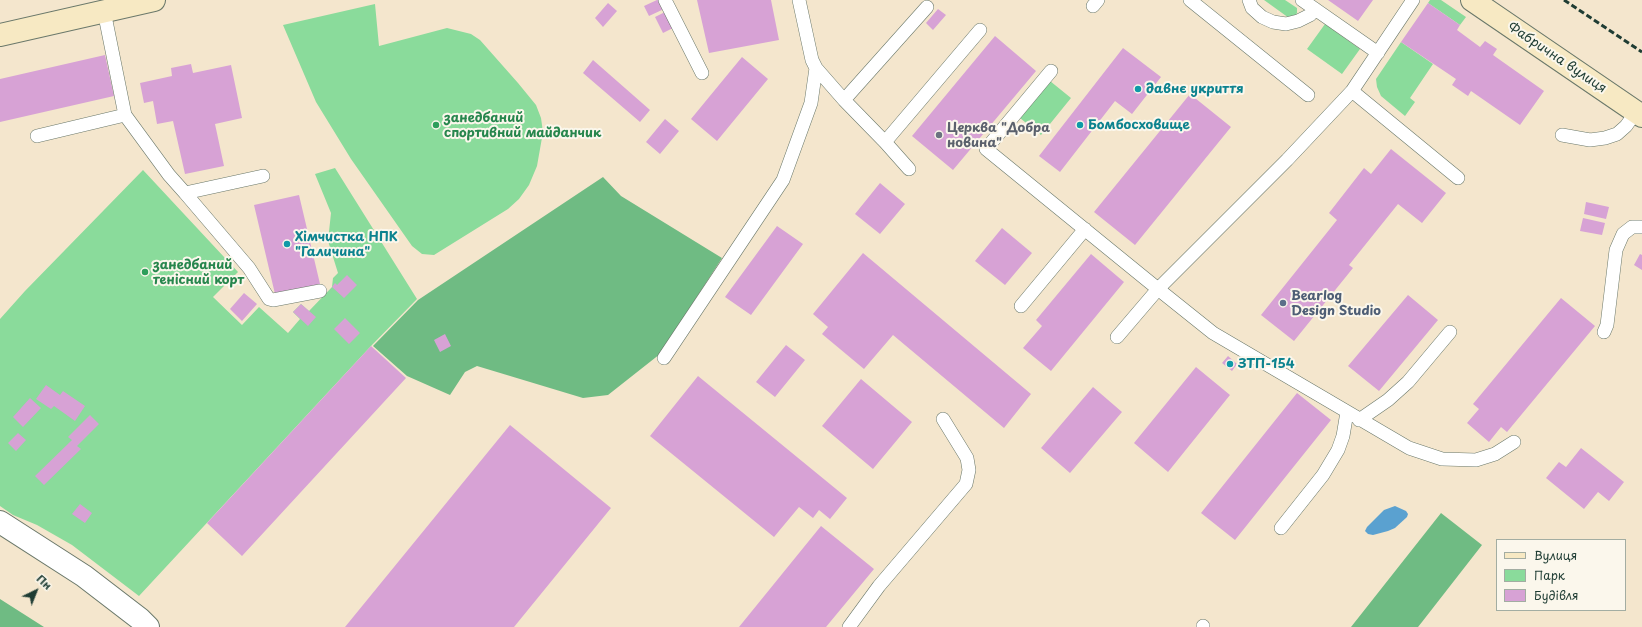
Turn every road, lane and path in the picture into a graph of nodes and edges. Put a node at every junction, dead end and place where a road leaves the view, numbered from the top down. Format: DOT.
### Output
graph roads {
  1 [pos="154,0"];
  2 [pos="665,0"];
  3 [pos="798,0"];
  4 [pos="1190,0"];
  5 [pos="1249,0"];
  6 [pos="1302,0"];
  7 [pos="1413,0"];
  8 [pos="1472,0"];
  9 [pos="927,7"];
  10 [pos="1315,9"];
  11 [pos="104,11"];
  12 [pos="980,30"];
  13 [pos="0,35"];
  14 [pos="1378,53"];
  15 [pos="816,68"];
  16 [pos="1050,71"];
  17 [pos="702,73"];
  18 [pos="1352,91"];
  19 [pos="1308,95"];
  20 [pos="844,100"];
  21 [pos="1639,114"];
  22 [pos="125,115"];
  23 [pos="1562,135"];
  24 [pos="37,136"];
  25 [pos="885,142"];
  26 [pos="909,169"];
  27 [pos="263,176"];
  28 [pos="1458,178"];
  29 [pos="185,193"];
  30 [pos="1642,227"];
  31 [pos="1085,230"];
  32 [pos="1158,289"];
  33 [pos="320,291"];
  34 [pos="1021,306"];
  35 [pos="1450,332"];
  36 [pos="1604,332"];
  37 [pos="1117,337"];
  38 [pos="664,358"];
  39 [pos="1347,412"];
  40 [pos="943,419"];
  41 [pos="1359,420"];
  42 [pos="1514,442"];
  43 [pos="0,522"];
  44 [pos="1281,528"];
  45 [pos="148,627"];
  46 [pos="849,627"];
  1 -- 11 [label="street"];
  2 -- 17 [label="lane"];
  3 -- 15 [label="lane"];
  4 -- 19 [label="lane"];
  5 -- 10 [label="lane"];
  6 -- 10 [label="lane"];
  7 -- 14 [label="lane"];
  8 -- 21 [label="street, Фабрична вулиця"];
  9 -- 20 [label="lane"];
  10 -- 14 [label="lane"];
  11 -- 13 [label="street"];
  11 -- 22 [label="lane"];
  12 -- 25 [label="lane"];
  14 -- 18 [label="lane"];
  15 -- 20 [label="lane"];
  15 -- 38 [label="lane"];
  16 -- 31 [label="lane"];
  18 -- 28 [label="lane"];
  18 -- 32 [label="lane"];
  20 -- 25 [label="lane"];
  21 -- 23 [label="lane"];
  22 -- 24 [label="lane"];
  22 -- 29 [label="lane"];
  25 -- 26 [label="lane"];
  27 -- 29 [label="lane"];
  29 -- 33 [label="lane"];
  30 -- 36 [label="lane"];
  31 -- 32 [label="lane"];
  31 -- 34 [label="lane"];
  32 -- 37 [label="lane"];
  32 -- 39 [label="lane"];
  35 -- 41 [label="lane"];
  39 -- 41 [label="lane"];
  39 -- 44 [label="lane"];
  40 -- 46 [label="lane"];
  41 -- 42 [label="lane"];
  43 -- 45 [label="street"];
}
